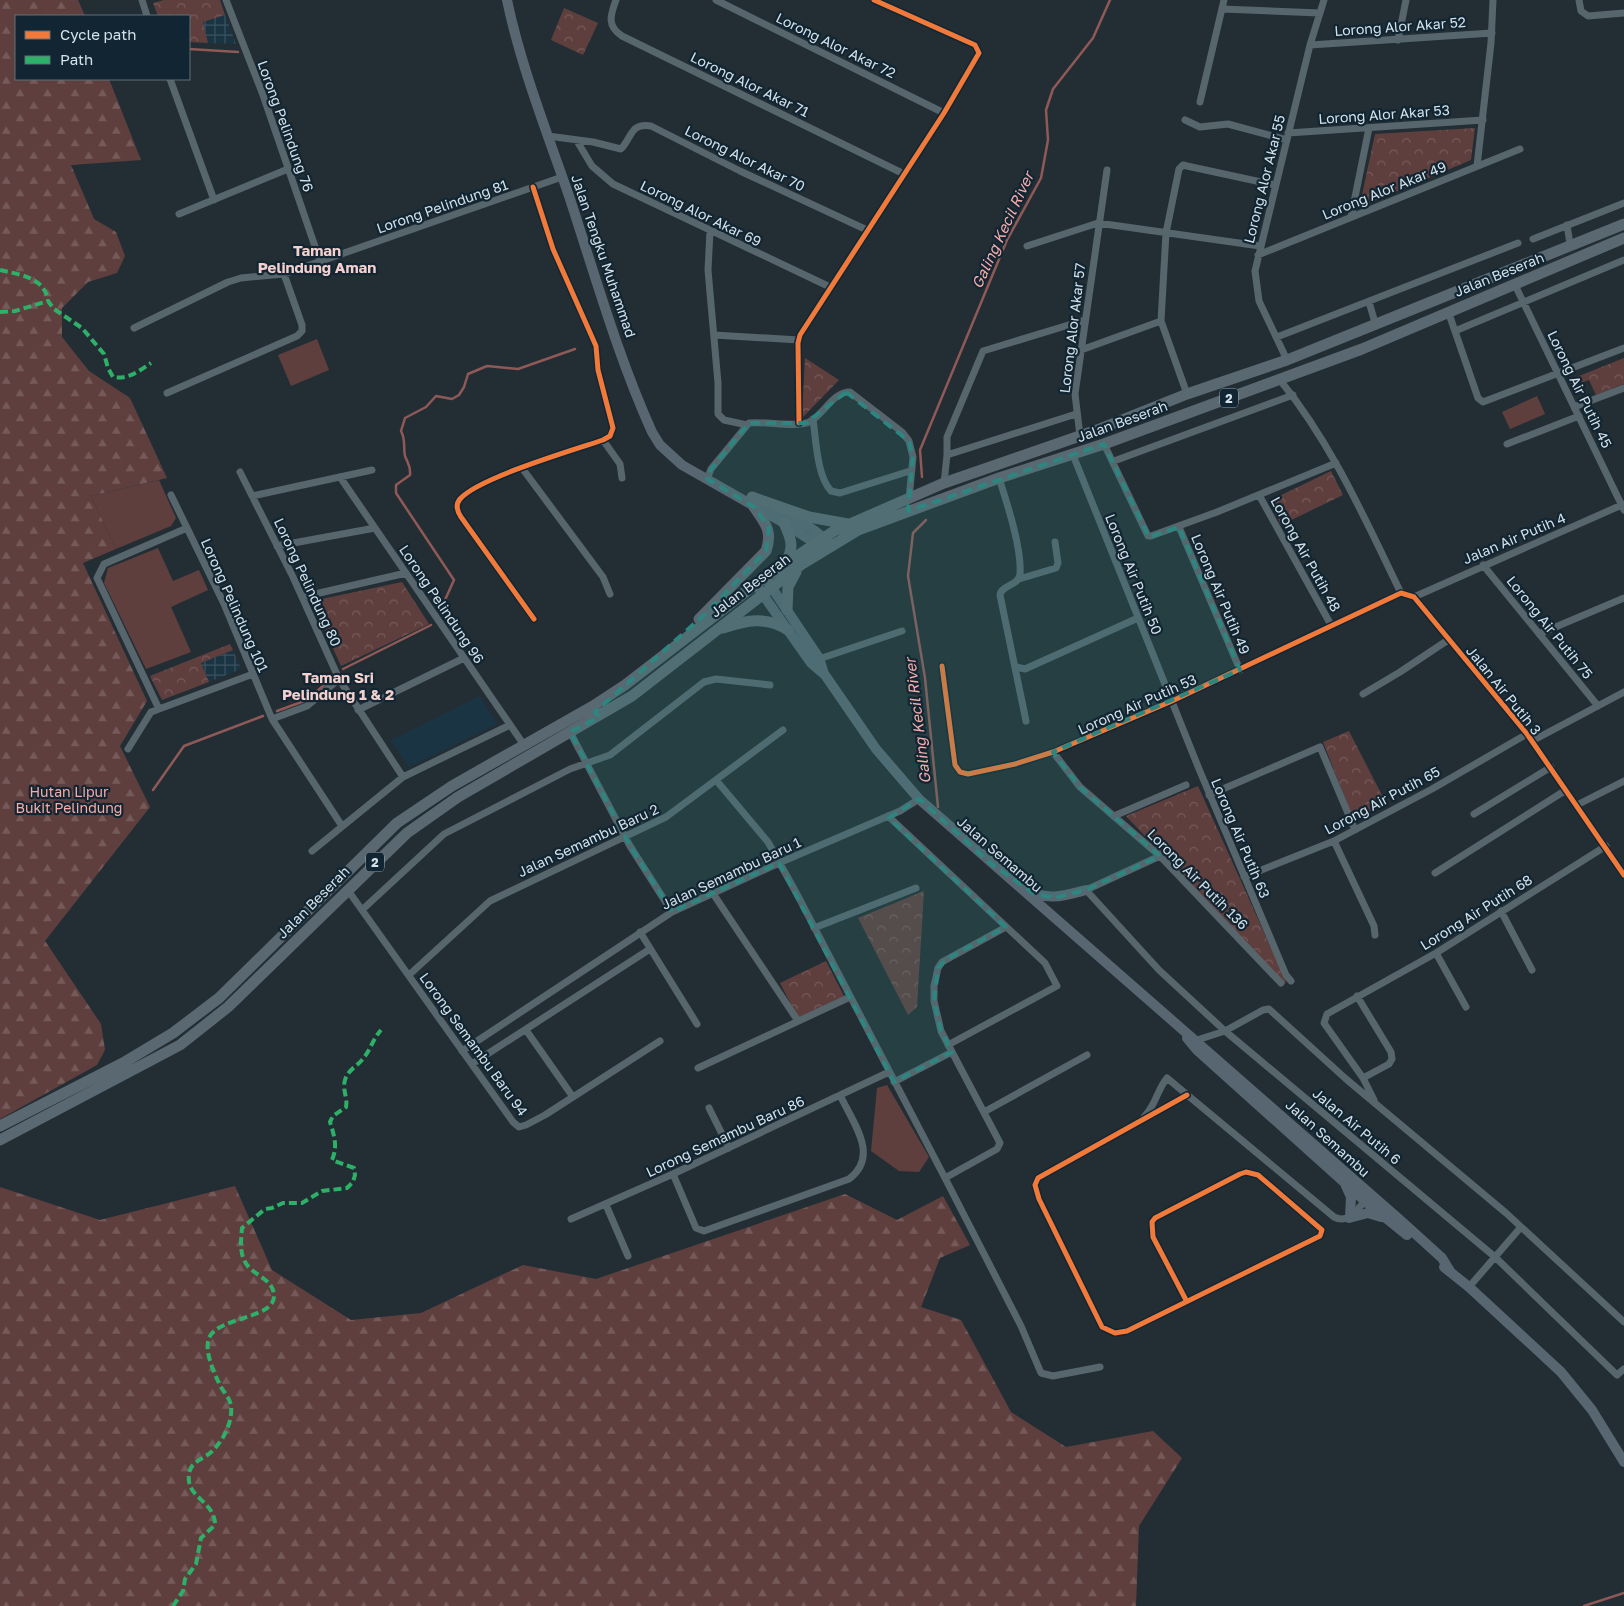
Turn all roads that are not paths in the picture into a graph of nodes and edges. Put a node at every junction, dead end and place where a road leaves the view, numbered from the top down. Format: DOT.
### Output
graph roads {
  1 [pos="142,0"];
  2 [pos="226,0"];
  3 [pos="507,0"];
  4 [pos="616,0"];
  5 [pos="716,0"];
  6 [pos="874,0"];
  7 [pos="1224,0"];
  8 [pos="1324,0"];
  9 [pos="1406,0"];
  10 [pos="1493,0"];
  11 [pos="1578,0"];
  12 [pos="1222,9"];
  13 [pos="1320,13"];
  14 [pos="1624,13"];
  15 [pos="147,15"];
  16 [pos="1492,32"];
  17 [pos="1398,40"];
  18 [pos="1310,45"];
  19 [pos="170,80"];
  20 [pos="1200,102"];
  21 [pos="944,113"];
  22 [pos="1185,120"];
  23 [pos="1483,120"];
  24 [pos="1369,128"];
  25 [pos="548,136"];
  26 [pos="1287,136"];
  27 [pos="577,141"];
  28 [pos="1520,149"];
  29 [pos="1477,166"];
  30 [pos="288,168"];
  31 [pos="1107,170"];
  32 [pos="904,174"];
  33 [pos="562,177"];
  34 [pos="1275,185"];
  35 [pos="533,187"];
  36 [pos="214,200"];
  37 [pos="1624,203"];
  38 [pos="179,214"];
  39 [pos="1351,217"];
  40 [pos="1098,223"];
  41 [pos="1624,224"];
  42 [pos="1567,225"];
  43 [pos="867,230"];
  44 [pos="710,231"];
  45 [pos="1166,233"];
  46 [pos="1624,238"];
  47 [pos="1534,239"];
  48 [pos="1518,243"];
  49 [pos="1570,244"];
  50 [pos="1027,246"];
  51 [pos="1260,246"];
  52 [pos="1258,255"];
  53 [pos="1624,260"];
  54 [pos="320,261"];
  55 [pos="284,274"];
  56 [pos="1516,285"];
  57 [pos="830,287"];
  58 [pos="1523,301"];
  59 [pos="1369,302"];
  60 [pos="1448,311"];
  61 [pos="1085,320"];
  62 [pos="1161,321"];
  63 [pos="1376,326"];
  64 [pos="134,328"];
  65 [pos="1455,331"];
  66 [pos="714,335"];
  67 [pos="1277,337"];
  68 [pos="799,340"];
  69 [pos="1624,348"];
  70 [pos="1081,350"];
  71 [pos="1287,360"];
  72 [pos="1558,372"];
  73 [pos="1280,380"];
  74 [pos="1624,388"];
  75 [pos="167,393"];
  76 [pos="1187,394"];
  77 [pos="1293,395"];
  78 [pos="1574,407"];
  79 [pos="1076,414"];
  80 [pos="1579,416"];
  81 [pos="813,419"];
  82 [pos="799,423"];
  83 [pos="747,425"];
  84 [pos="1080,436"];
  85 [pos="603,440"];
  86 [pos="1104,444"];
  87 [pos="1507,444"];
  88 [pos="948,455"];
  89 [pos="1073,455"];
  90 [pos="1114,461"];
  91 [pos="1336,463"];
  92 [pos="522,468"];
  93 [pos="372,470"];
  94 [pos="910,471"];
  95 [pos="240,472"];
  96 [pos="340,477"];
  97 [pos="622,478"];
  98 [pos="999,478"];
  99 [pos="707,479"];
  100 [pos="944,483"];
  101 [pos="170,495"];
  102 [pos="1259,495"];
  103 [pos="252,496"];
  104 [pos="909,499"];
  105 [pos="753,502"];
  106 [pos="1623,506"];
  107 [pos="784,523"];
  108 [pos="848,524"];
  109 [pos="1179,527"];
  110 [pos="187,528"];
  111 [pos="375,528"];
  112 [pos="1055,542"];
  113 [pos="823,545"];
  114 [pos="277,546"];
  115 [pos="784,564"];
  116 [pos="802,564"];
  117 [pos="1483,565"];
  118 [pos="406,573"];
  119 [pos="1019,579"];
  120 [pos="764,586"];
  121 [pos="1401,593"];
  122 [pos="610,594"];
  123 [pos="302,597"];
  124 [pos="1414,597"];
  125 [pos="1624,598"];
  126 [pos="787,610"];
  127 [pos="1138,618"];
  128 [pos="534,619"];
  129 [pos="1331,625"];
  130 [pos="788,630"];
  131 [pos="715,631"];
  132 [pos="902,631"];
  133 [pos="1540,634"];
  134 [pos="1448,640"];
  135 [pos="464,658"];
  136 [pos="815,661"];
  137 [pos="942,666"];
  138 [pos="1016,667"];
  139 [pos="1240,670"];
  140 [pos="253,674"];
  141 [pos="339,679"];
  142 [pos="625,685"];
  143 [pos="770,685"];
  144 [pos="1624,692"];
  145 [pos="1363,694"];
  146 [pos="1172,702"];
  147 [pos="1598,706"];
  148 [pos="159,709"];
  149 [pos="358,710"];
  150 [pos="272,719"];
  151 [pos="1026,721"];
  152 [pos="510,725"];
  153 [pos="782,730"];
  154 [pos="570,732"];
  155 [pos="1527,734"];
  156 [pos="1532,742"];
  157 [pos="524,745"];
  158 [pos="128,750"];
  159 [pos="1053,752"];
  160 [pos="587,764"];
  161 [pos="1550,767"];
  162 [pos="403,777"];
  163 [pos="716,780"];
  164 [pos="1624,781"];
  165 [pos="1186,785"];
  166 [pos="1566,790"];
  167 [pos="1209,795"];
  168 [pos="919,799"];
  169 [pos="1577,805"];
  170 [pos="1474,814"];
  171 [pos="888,816"];
  172 [pos="1114,816"];
  173 [pos="342,826"];
  174 [pos="1355,830"];
  175 [pos="626,837"];
  176 [pos="1334,841"];
  177 [pos="1606,846"];
  178 [pos="312,851"];
  179 [pos="1160,856"];
  180 [pos="779,863"];
  181 [pos="990,863"];
  182 [pos="1435,873"];
  183 [pos="1624,875"];
  184 [pos="1244,877"];
  185 [pos="916,888"];
  186 [pos="347,889"];
  187 [pos="1086,890"];
  188 [pos="712,892"];
  189 [pos="362,910"];
  190 [pos="1500,911"];
  191 [pos="672,912"];
  192 [pos="1006,927"];
  193 [pos="814,928"];
  194 [pos="640,932"];
  195 [pos="1375,935"];
  196 [pos="650,949"];
  197 [pos="1436,953"];
  198 [pos="1532,970"];
  199 [pos="409,975"];
  200 [pos="1291,982"];
  201 [pos="1281,983"];
  202 [pos="1357,996"];
  203 [pos="850,997"];
  204 [pos="1466,1007"];
  205 [pos="798,1021"];
  206 [pos="697,1024"];
  207 [pos="526,1030"];
  208 [pos="1182,1031"];
  209 [pos="1225,1031"];
  210 [pos="1197,1040"];
  211 [pos="660,1041"];
  212 [pos="950,1048"];
  213 [pos="462,1051"];
  214 [pos="1087,1055"];
  215 [pos="472,1064"];
  216 [pos="698,1068"];
  217 [pos="888,1072"];
  218 [pos="1363,1078"];
  219 [pos="894,1082"];
  220 [pos="840,1095"];
  221 [pos="1187,1095"];
  222 [pos="573,1097"];
  223 [pos="1376,1104"];
  224 [pos="709,1108"];
  225 [pos="984,1112"];
  226 [pos="1142,1119"];
  227 [pos="0,1126"];
  228 [pos="0,1140"];
  229 [pos="728,1148"];
  230 [pos="673,1174"];
  231 [pos="1339,1176"];
  232 [pos="945,1178"];
  233 [pos="1365,1189"];
  234 [pos="1378,1200"];
  235 [pos="1365,1201"];
  236 [pos="606,1205"];
  237 [pos="1349,1217"];
  238 [pos="571,1220"];
  239 [pos="1393,1223"];
  240 [pos="1521,1227"];
  241 [pos="628,1256"];
  242 [pos="1495,1257"];
  243 [pos="1450,1271"];
  244 [pos="1469,1287"];
  245 [pos="1186,1300"];
  246 [pos="1624,1322"];
  247 [pos="1100,1367"];
  248 [pos="1624,1369"];
  249 [pos="1624,1462"];
  1 -- 15 [label="street"];
  2 -- 30 [label="street, Lorong Pelindung 76"];
  3 -- 25 [label="main road, Jalan Tengku Muhammad"];
  4 -- 32 [label="street, Lorong Alor Akar 71"];
  5 -- 21 [label="street, Lorong Alor Akar 72"];
  6 -- 21 [label="street"];
  7 -- 12 [label="street"];
  8 -- 13 [label="street, Lorong Alor Akar 55"];
  9 -- 17 [label="street"];
  10 -- 16 [label="street"];
  11 -- 14 [label="street"];
  12 -- 13 [label="street"];
  12 -- 20 [label="street"];
  13 -- 18 [label="street, Lorong Alor Akar 55"];
  16 -- 17 [label="street, Lorong Alor Akar 52"];
  16 -- 23 [label="street"];
  17 -- 18 [label="street, Lorong Alor Akar 52"];
  18 -- 26 [label="street, Lorong Alor Akar 55"];
  19 -- 36 [label="street"];
  21 -- 32 [label="street"];
  22 -- 26 [label="street, Lorong Alor Akar 53"];
  23 -- 24 [label="street, Lorong Alor Akar 53"];
  23 -- 29 [label="street"];
  24 -- 26 [label="street, Lorong Alor Akar 53"];
  24 -- 39 [label="street"];
  25 -- 27 [label="street"];
  25 -- 33 [label="main road, Jalan Tengku Muhammad"];
  26 -- 34 [label="street, Lorong Alor Akar 55"];
  27 -- 43 [label="street, Lorong Alor Akar 70"];
  27 -- 44 [label="street, Lorong Alor Akar 69"];
  28 -- 29 [label="street, Lorong Alor Akar 49"];
  29 -- 39 [label="street, Lorong Alor Akar 49"];
  30 -- 36 [label="street"];
  30 -- 54 [label="street, Lorong Pelindung 76"];
  31 -- 40 [label="street, Lorong Alor Akar 57"];
  32 -- 43 [label="street"];
  33 -- 35 [label="street, Lorong Pelindung 81"];
  33 -- 99 [label="main road, Jalan Tengku Muhammad"];
  34 -- 45 [label="street"];
  34 -- 51 [label="street, Lorong Alor Akar 55"];
  35 -- 54 [label="street, Lorong Pelindung 81"];
  35 -- 85 [label="street"];
  36 -- 38 [label="street"];
  37 -- 42 [label="street"];
  39 -- 52 [label="street, Lorong Alor Akar 49"];
  40 -- 45 [label="street"];
  40 -- 50 [label="street"];
  40 -- 61 [label="street, Lorong Alor Akar 57"];
  41 -- 49 [label="highway, Jalan Beserah / 2"];
  42 -- 47 [label="street"];
  42 -- 49 [label="street"];
  43 -- 57 [label="street"];
  44 -- 57 [label="street, Lorong Alor Akar 69"];
  44 -- 66 [label="street"];
  45 -- 51 [label="street"];
  45 -- 62 [label="street"];
  46 -- 56 [label="highway, Jalan Beserah / 2"];
  48 -- 59 [label="street"];
  49 -- 63 [label="highway, Jalan Beserah / 2"];
  51 -- 52 [label="street, Lorong Alor Akar 55"];
  52 -- 67 [label="street, Lorong Alor Akar 55"];
  53 -- 58 [label="street"];
  54 -- 55 [label="street, Lorong Pelindung 81"];
  55 -- 64 [label="street, Lorong Pelindung 81"];
  55 -- 75 [label="street"];
  56 -- 58 [label="street, Lorong Air Putih 45"];
  56 -- 60 [label="highway, Jalan Beserah / 2"];
  57 -- 68 [label="street"];
  58 -- 65 [label="street"];
  58 -- 72 [label="street, Lorong Air Putih 45"];
  59 -- 63 [label="street"];
  59 -- 67 [label="street"];
  60 -- 65 [label="street"];
  60 -- 73 [label="highway, Jalan Beserah / 2"];
  61 -- 70 [label="street, Lorong Alor Akar 57"];
  61 -- 88 [label="street"];
  62 -- 70 [label="street"];
  62 -- 76 [label="street"];
  63 -- 71 [label="highway, Jalan Beserah / 2"];
  65 -- 72 [label="street"];
  66 -- 68 [label="street"];
  66 -- 83 [label="street"];
  67 -- 71 [label="street, Lorong Alor Akar 55"];
  68 -- 82 [label="street"];
  69 -- 72 [label="street"];
  70 -- 79 [label="street, Lorong Alor Akar 57"];
  71 -- 76 [label="highway, Jalan Beserah / 2"];
  72 -- 78 [label="street, Lorong Air Putih 45"];
  73 -- 77 [label="street"];
  73 -- 86 [label="highway, Jalan Beserah / 2"];
  74 -- 78 [label="street"];
  76 -- 84 [label="highway, Jalan Beserah / 2"];
  77 -- 90 [label="street"];
  77 -- 91 [label="street"];
  78 -- 80 [label="street, Lorong Air Putih 45"];
  79 -- 84 [label="street, Lorong Alor Akar 57"];
  79 -- 88 [label="street"];
  80 -- 87 [label="street"];
  80 -- 106 [label="street, Lorong Air Putih 45"];
  81 -- 82 [label="street"];
  81 -- 94 [label="street"];
  81 -- 94 [label="street"];
  82 -- 83 [label="street"];
  83 -- 99 [label="street"];
  84 -- 100 [label="highway, Jalan Beserah / 2"];
  85 -- 92 [label="street"];
  85 -- 97 [label="street"];
  86 -- 89 [label="highway, Jalan Beserah / 2"];
  86 -- 90 [label="street"];
  88 -- 100 [label="street"];
  89 -- 98 [label="highway, Jalan Beserah / 2"];
  89 -- 127 [label="street, Lorong Air Putih 50"];
  90 -- 109 [label="street"];
  91 -- 102 [label="street"];
  91 -- 121 [label="street"];
  92 -- 122 [label="street"];
  92 -- 128 [label="street"];
  93 -- 96 [label="street"];
  94 -- 104 [label="street"];
  95 -- 103 [label="street, Lorong Pelindung 80"];
  96 -- 103 [label="street"];
  96 -- 111 [label="street, Lorong Pelindung 96"];
  98 -- 113 [label="highway, Jalan Beserah / 2"];
  98 -- 119 [label="street"];
  99 -- 105 [label="main road, Jalan Tengku Muhammad"];
  100 -- 104 [label="highway, Jalan Beserah / 2"];
  101 -- 110 [label="street, Lorong Pelindung 101"];
  102 -- 109 [label="street"];
  102 -- 129 [label="street, Lorong Air Putih 48"];
  103 -- 114 [label="street, Lorong Pelindung 80"];
  104 -- 108 [label="highway, Jalan Beserah / 2"];
  105 -- 107 [label="main road, Jalan Tengku Muhammad"];
  105 -- 108 [label="highway"];
  105 -- 113 [label="main road, Jalan Tengku Muhammad"];
  105 -- 142 [label="highway"];
  106 -- 117 [label="street, Jalan Air Putih 4"];
  107 -- 113 [label="main road, Jalan Tengku Muhammad"];
  107 -- 115 [label="highway"];
  108 -- 113 [label="highway, Jalan Beserah / 2"];
  109 -- 139 [label="street, Lorong Air Putih 49"];
  110 -- 140 [label="street, Lorong Pelindung 101"];
  110 -- 148 [label="street"];
  111 -- 114 [label="street"];
  111 -- 118 [label="street, Lorong Pelindung 96"];
  112 -- 119 [label="street"];
  113 -- 115 [label="highway, Jalan Beserah / 2"];
  113 -- 116 [label="highway, Jalan Beserah / 2"];
  114 -- 123 [label="street, Lorong Pelindung 80"];
  115 -- 120 [label="highway, Jalan Beserah / 2"];
  116 -- 120 [label="highway, Jalan Beserah / 2"];
  116 -- 126 [label="highway"];
  117 -- 124 [label="street, Jalan Air Putih 4"];
  117 -- 133 [label="street, Lorong Air Putih 75"];
  118 -- 123 [label="street"];
  118 -- 135 [label="street, Lorong Pelindung 96"];
  119 -- 138 [label="street"];
  120 -- 126 [label="main road, Jalan Semambu"];
  120 -- 130 [label="main road, Jalan Semambu"];
  120 -- 131 [label="highway, Jalan Beserah / 2"];
  120 -- 142 [label="highway, Jalan Beserah / 2"];
  121 -- 124 [label="street"];
  121 -- 129 [label="street, Lorong Air Putih 53"];
  123 -- 141 [label="street, Lorong Pelindung 80"];
  124 -- 134 [label="street, Jalan Air Putih 3"];
  125 -- 133 [label="street"];
  126 -- 136 [label="main road, Jalan Semambu"];
  127 -- 138 [label="street"];
  127 -- 146 [label="street, Lorong Air Putih 50"];
  129 -- 139 [label="street, Lorong Air Putih 53"];
  130 -- 131 [label="highway"];
  130 -- 136 [label="main road, Jalan Semambu"];
  131 -- 154 [label="highway, Jalan Beserah / 2"];
  132 -- 136 [label="street"];
  133 -- 147 [label="street, Lorong Air Putih 75"];
  134 -- 145 [label="street"];
  134 -- 155 [label="street, Jalan Air Putih 3"];
  135 -- 149 [label="street"];
  135 -- 152 [label="street, Lorong Pelindung 96"];
  136 -- 168 [label="main road, Jalan Semambu"];
  137 -- 159 [label="street, Lorong Air Putih 53"];
  138 -- 151 [label="street"];
  139 -- 146 [label="street, Lorong Air Putih 53"];
  140 -- 148 [label="street"];
  140 -- 150 [label="street, Lorong Pelindung 101"];
  141 -- 149 [label="street, Lorong Pelindung 80"];
  141 -- 150 [label="street"];
  142 -- 157 [label="highway, Jalan Beserah / 2"];
  143 -- 160 [label="street"];
  144 -- 147 [label="street"];
  146 -- 159 [label="street, Lorong Air Putih 53"];
  146 -- 167 [label="street, Lorong Air Putih 63"];
  147 -- 156 [label="street"];
  148 -- 158 [label="street"];
  149 -- 162 [label="street, Lorong Pelindung 80"];
  150 -- 173 [label="street, Lorong Pelindung 101"];
  152 -- 157 [label="street, Lorong Pelindung 96"];
  152 -- 162 [label="street"];
  153 -- 163 [label="street, Jalan Semambu Baru 2"];
  154 -- 160 [label="street"];
  154 -- 186 [label="highway, Jalan Beserah / 2"];
  155 -- 156 [label="street, Jalan Air Putih 3"];
  155 -- 174 [label="street, Lorong Air Putih 65"];
  156 -- 161 [label="street, Jalan Air Putih 3"];
  157 -- 227 [label="highway, Jalan Beserah / 2"];
  159 -- 172 [label="street, Lorong Air Putih 136"];
  160 -- 175 [label="street"];
  160 -- 189 [label="street"];
  161 -- 166 [label="street, Jalan Air Putih 3"];
  161 -- 170 [label="street"];
  162 -- 173 [label="street"];
  163 -- 175 [label="street, Jalan Semambu Baru 2"];
  163 -- 180 [label="street"];
  164 -- 169 [label="street"];
  165 -- 172 [label="street"];
  166 -- 169 [label="street, Jalan Air Putih 3"];
  166 -- 182 [label="street"];
  167 -- 174 [label="street"];
  167 -- 184 [label="street, Lorong Air Putih 63"];
  168 -- 171 [label="street, Jalan Semambu Baru 1"];
  168 -- 181 [label="main road, Jalan Semambu"];
  169 -- 177 [label="street, Jalan Air Putih 3"];
  171 -- 180 [label="street, Jalan Semambu Baru 1"];
  171 -- 192 [label="street"];
  172 -- 179 [label="street, Lorong Air Putih 136"];
  173 -- 178 [label="street"];
  174 -- 176 [label="street, Lorong Air Putih 65"];
  175 -- 191 [label="street"];
  175 -- 199 [label="street, Jalan Semambu Baru 2"];
  176 -- 184 [label="street, Lorong Air Putih 65"];
  176 -- 195 [label="street"];
  177 -- 183 [label="street, Jalan Air Putih 3"];
  177 -- 190 [label="street, Lorong Air Putih 68"];
  179 -- 187 [label="street"];
  179 -- 201 [label="street, Lorong Air Putih 136"];
  180 -- 188 [label="street, Jalan Semambu Baru 1"];
  180 -- 193 [label="street"];
  181 -- 187 [label="main road"];
  181 -- 208 [label="main road, Jalan Semambu"];
  184 -- 200 [label="street, Lorong Air Putih 63"];
  185 -- 193 [label="street"];
  186 -- 189 [label="street, Lorong Semambu Baru 94"];
  186 -- 228 [label="highway, Jalan Beserah / 2"];
  187 -- 209 [label="street, Jalan Air Putih 6"];
  188 -- 191 [label="street, Jalan Semambu Baru 1"];
  188 -- 205 [label="street"];
  189 -- 199 [label="street, Lorong Semambu Baru 94"];
  190 -- 197 [label="street, Lorong Air Putih 68"];
  190 -- 198 [label="street"];
  191 -- 194 [label="street, Jalan Semambu Baru 1"];
  192 -- 212 [label="street"];
  192 -- 212 [label="street"];
  193 -- 203 [label="street"];
  194 -- 196 [label="street"];
  194 -- 213 [label="street, Jalan Semambu Baru 1"];
  196 -- 206 [label="street"];
  196 -- 207 [label="street"];
  197 -- 202 [label="street, Lorong Air Putih 68"];
  197 -- 204 [label="street"];
  199 -- 213 [label="street, Lorong Semambu Baru 94"];
  202 -- 218 [label="street"];
  202 -- 218 [label="street, Lorong Air Putih 68"];
  203 -- 205 [label="street"];
  203 -- 217 [label="street"];
  205 -- 216 [label="street"];
  207 -- 215 [label="street"];
  207 -- 222 [label="street"];
  208 -- 210 [label="main road, Jalan Semambu"];
  208 -- 231 [label="main road, Jalan Semambu"];
  209 -- 210 [label="street"];
  209 -- 223 [label="street"];
  209 -- 242 [label="street, Jalan Air Putih 6"];
  210 -- 233 [label="main road, Jalan Semambu"];
  211 -- 222 [label="street, Lorong Semambu Baru 94"];
  212 -- 219 [label="street"];
  212 -- 225 [label="street"];
  213 -- 215 [label="street, Lorong Semambu Baru 94"];
  214 -- 225 [label="street"];
  215 -- 222 [label="street, Lorong Semambu Baru 94"];
  217 -- 219 [label="street"];
  217 -- 220 [label="street, Lorong Semambu Baru 86"];
  218 -- 223 [label="street"];
  219 -- 232 [label="street"];
  220 -- 229 [label="street, Lorong Semambu Baru 86"];
  220 -- 230 [label="street"];
  221 -- 226 [label="street"];
  221 -- 226 [label="street"];
  221 -- 237 [label="street"];
  223 -- 240 [label="street"];
  224 -- 229 [label="street"];
  225 -- 232 [label="street"];
  226 -- 245 [label="street"];
  229 -- 230 [label="street, Lorong Semambu Baru 86"];
  230 -- 236 [label="street, Lorong Semambu Baru 86"];
  231 -- 235 [label="main road, Jalan Semambu"];
  231 -- 237 [label="main road"];
  232 -- 247 [label="street"];
  233 -- 234 [label="main road, Jalan Semambu"];
  233 -- 235 [label="main road"];
  234 -- 235 [label="main road"];
  234 -- 243 [label="main road, Jalan Semambu"];
  235 -- 237 [label="street"];
  235 -- 239 [label="main road, Jalan Semambu"];
  236 -- 238 [label="street, Lorong Semambu Baru 86"];
  236 -- 241 [label="street"];
  237 -- 239 [label="main road"];
  239 -- 243 [label="main road, Jalan Semambu"];
  240 -- 242 [label="street"];
  240 -- 246 [label="street"];
  242 -- 244 [label="street"];
  242 -- 248 [label="street, Jalan Air Putih 6"];
  243 -- 244 [label="main road, Jalan Semambu"];
  244 -- 249 [label="main road, Jalan Semambu"];
  245 -- 245 [label="street"];
}
